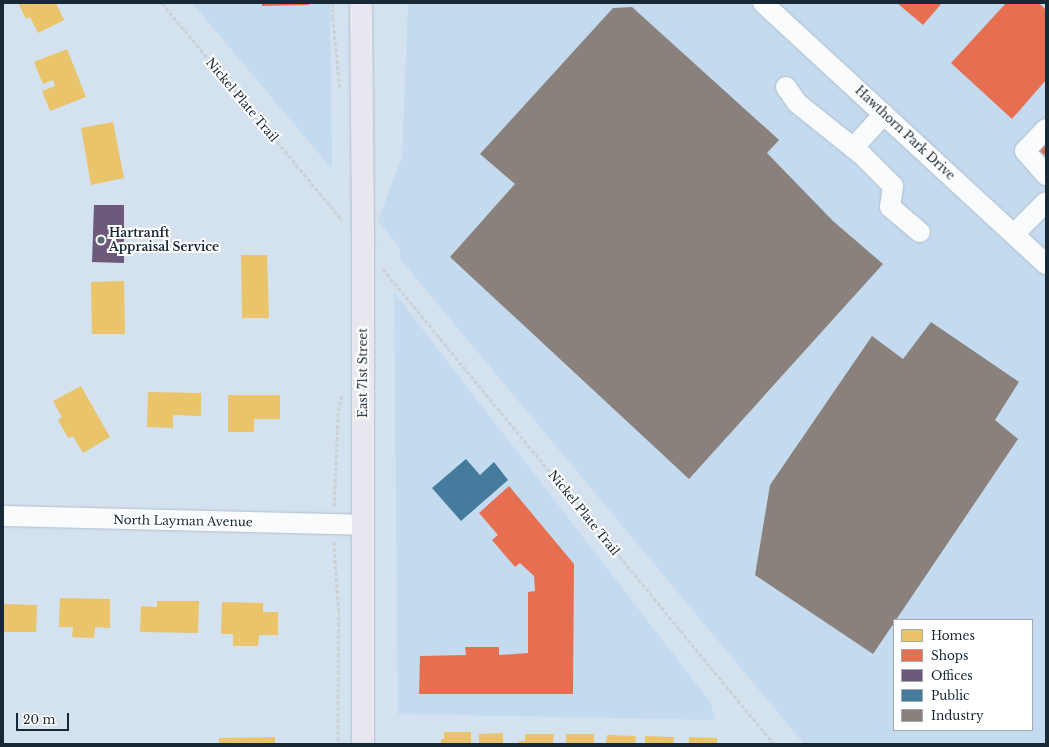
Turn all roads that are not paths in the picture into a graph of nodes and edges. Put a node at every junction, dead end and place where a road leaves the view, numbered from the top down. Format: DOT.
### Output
graph roads {
  1 [pos="361,3"];
  2 [pos="767,4"];
  3 [pos="786,87"];
  4 [pos="884,114"];
  5 [pos="1046,129"];
  6 [pos="853,148"];
  7 [pos="1046,175"];
  8 [pos="1046,202"];
  9 [pos="920,232"];
  10 [pos="1014,234"];
  11 [pos="1046,264"];
  12 [pos="3,516"];
  13 [pos="364,525"];
  14 [pos="363,744"];
  1 -- 13 [label="main road, East 71st Street"];
  2 -- 4 [label="street, Hawthorn Park Drive"];
  3 -- 6 [label="street"];
  4 -- 6 [label="street"];
  4 -- 10 [label="street, Hawthorn Park Drive"];
  5 -- 7 [label="street"];
  6 -- 9 [label="street"];
  8 -- 10 [label="street"];
  10 -- 11 [label="street, Hawthorn Park Drive"];
  12 -- 13 [label="street, North Layman Avenue"];
  13 -- 14 [label="main road, East 71st Street"];
}
